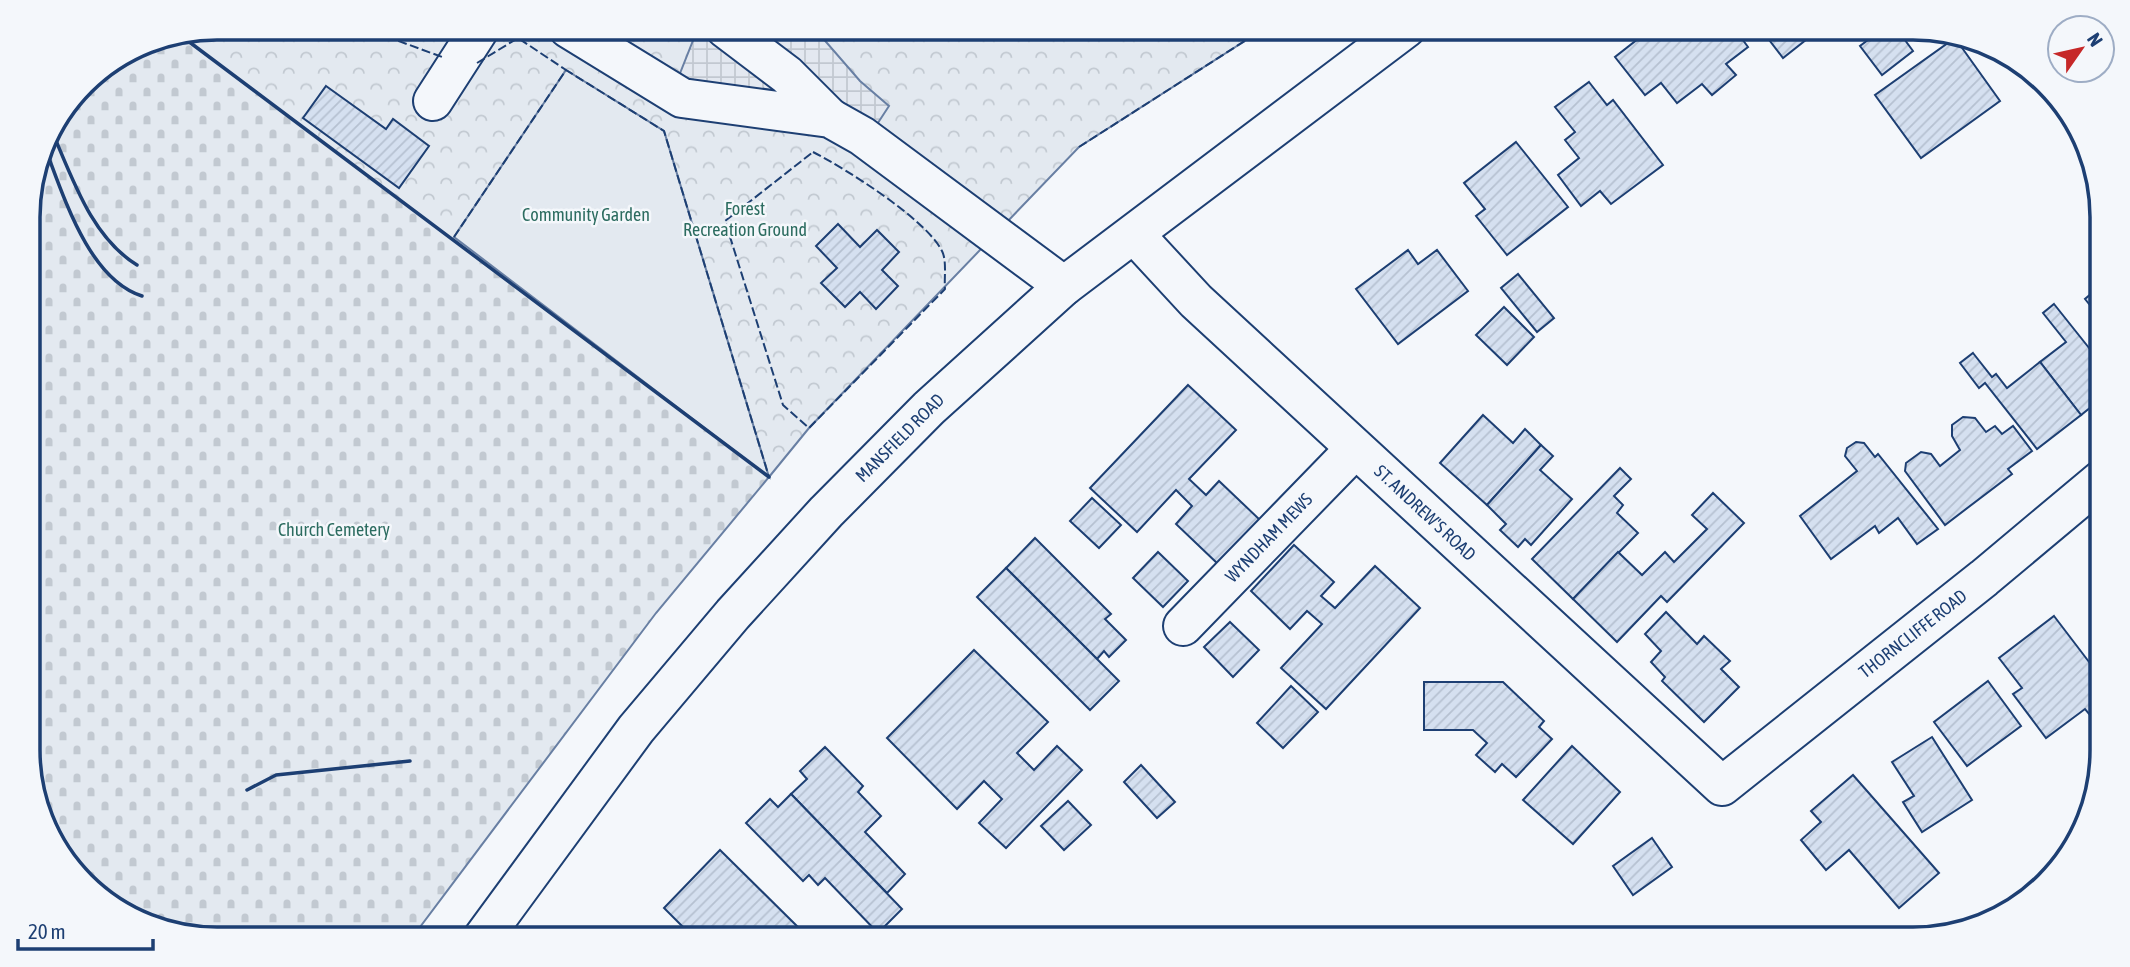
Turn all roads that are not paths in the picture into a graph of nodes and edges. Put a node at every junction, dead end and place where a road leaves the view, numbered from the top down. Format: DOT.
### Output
graph roads {
  1 [pos="472,40"];
  2 [pos="588,40"];
  3 [pos="742,40"];
  4 [pos="1390,40"];
  5 [pos="433,101"];
  6 [pos="830,118"];
  7 [pos="1135,235"];
  8 [pos="1064,286"];
  9 [pos="1355,449"];
  10 [pos="2090,489"];
  11 [pos="1184,626"];
  12 [pos="1722,786"];
  13 [pos="491,927"];
  1 -- 5 [label="main road"];
  2 -- 6 [label="main road"];
  3 -- 6 [label="main road"];
  4 -- 7 [label="main road, MANSFIELD ROAD"];
  6 -- 8 [label="main road"];
  7 -- 8 [label="main road, MANSFIELD ROAD"];
  7 -- 9 [label="main road, ST. ANDREW'S ROAD"];
  8 -- 13 [label="main road, MANSFIELD ROAD"];
  9 -- 11 [label="main road, WYNDHAM MEWS"];
  9 -- 12 [label="main road, ST. ANDREW'S ROAD"];
  10 -- 12 [label="main road, THORNCLIFFE ROAD"];
}
